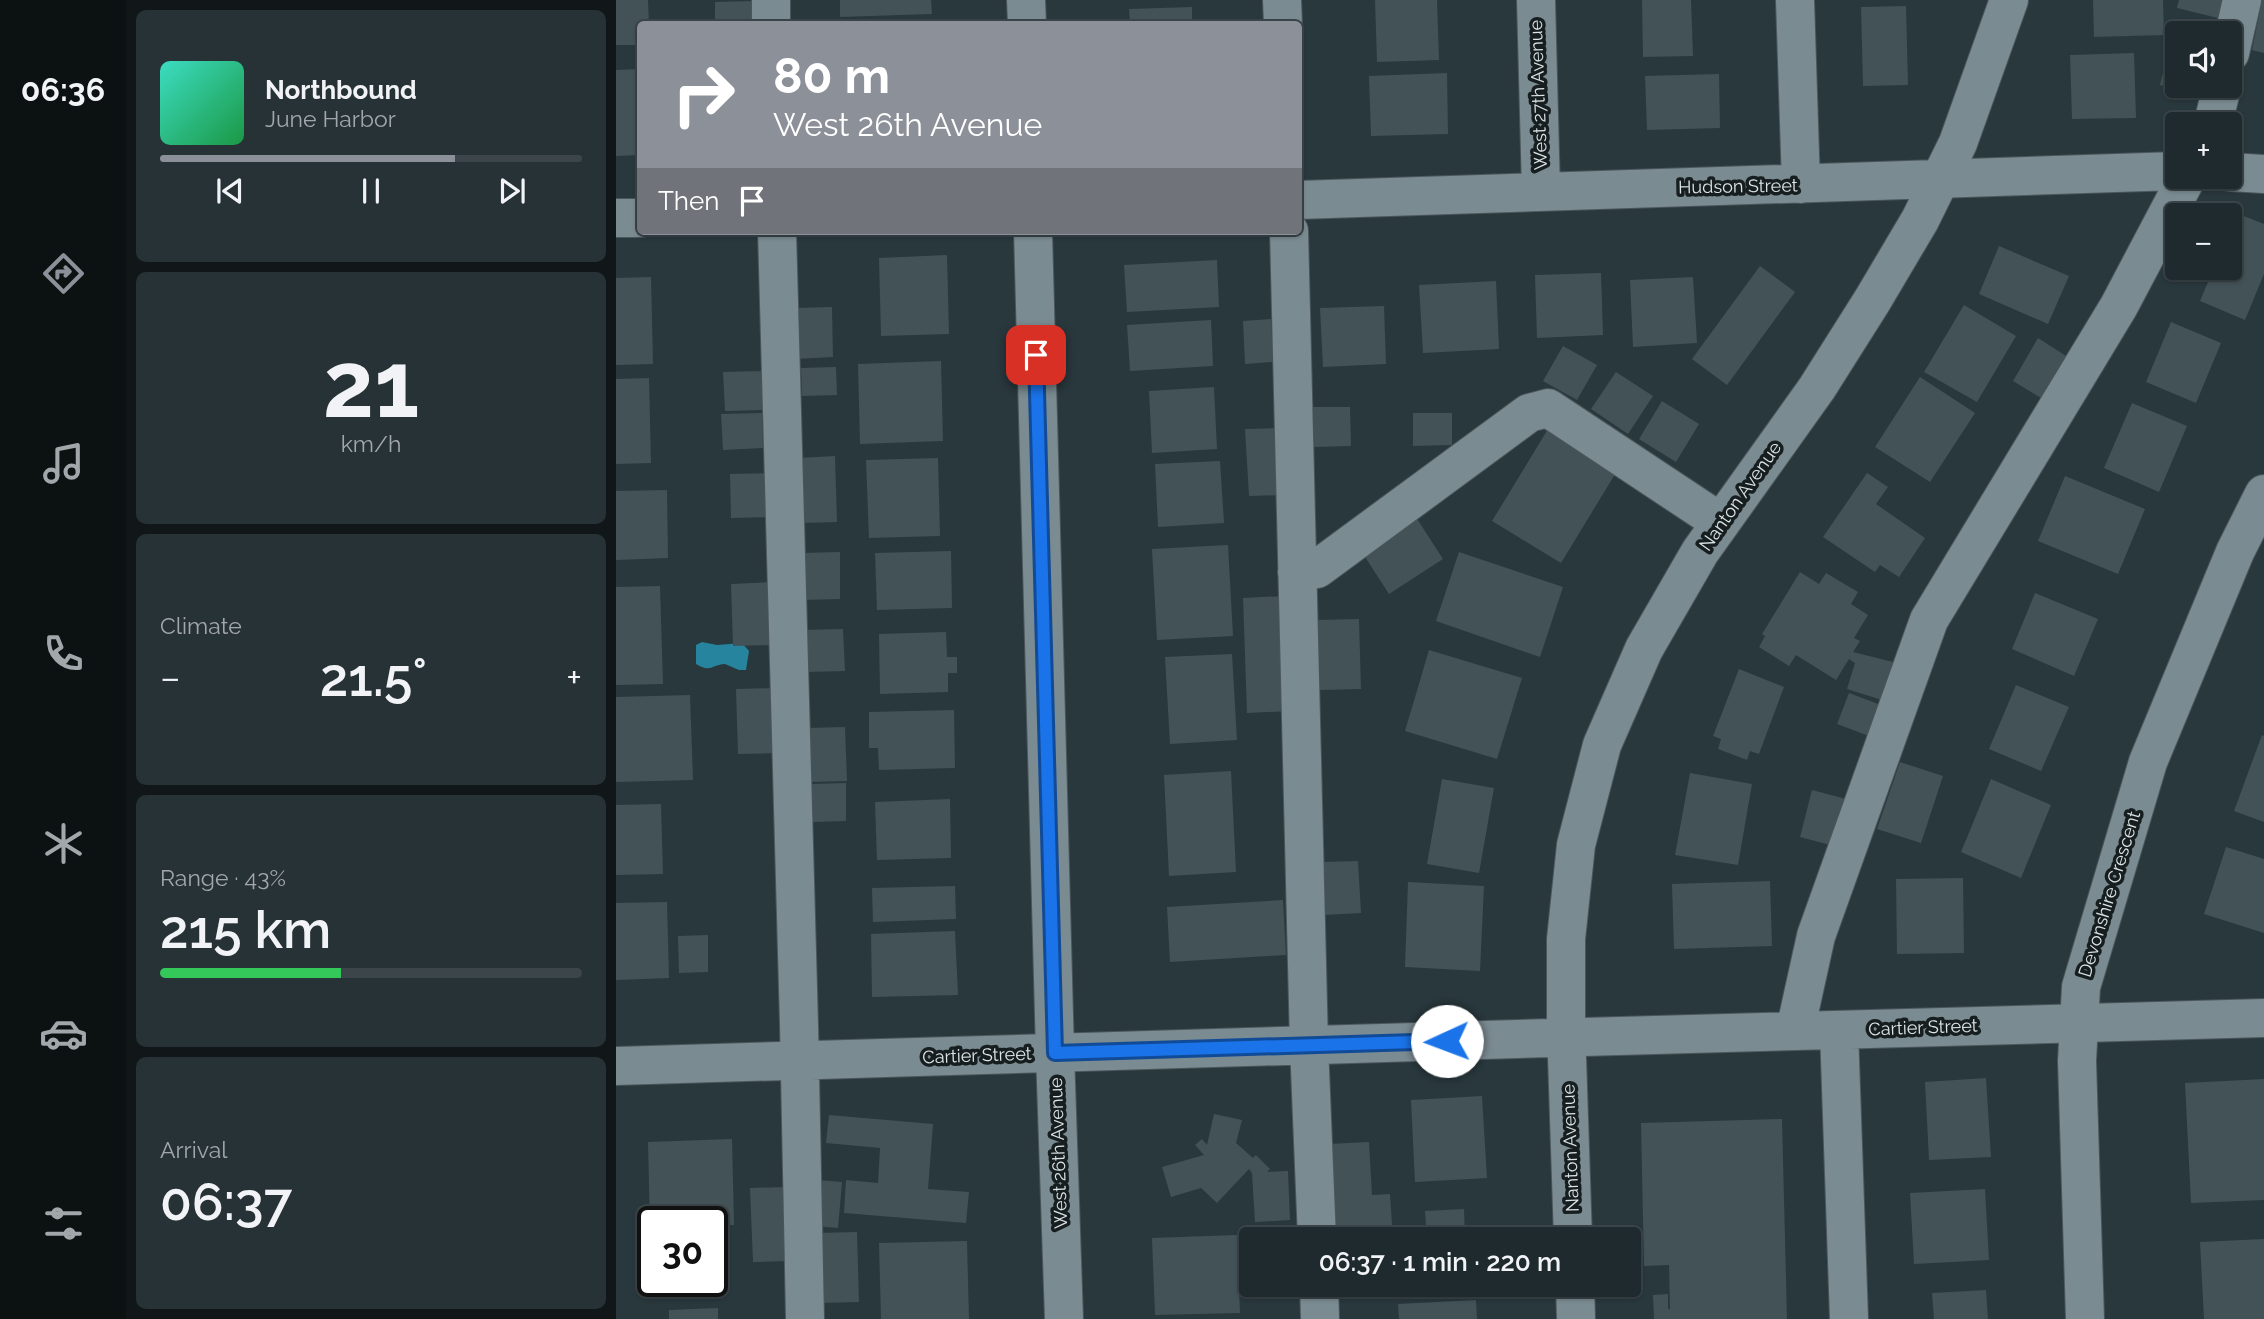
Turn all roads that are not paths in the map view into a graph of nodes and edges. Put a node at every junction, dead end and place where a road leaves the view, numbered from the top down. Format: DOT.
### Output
graph roads {
  1 [pos="771,0"];
  2 [pos="1026,0"];
  3 [pos="1282,0"];
  4 [pos="1536,0"];
  5 [pos="1795,0"];
  6 [pos="2010,0"];
  7 [pos="2242,0"];
  8 [pos="771,21"];
  9 [pos="1027,21"];
  10 [pos="1283,21"];
  11 [pos="2237,21"];
  12 [pos="2165,171"];
  13 [pos="2242,173"];
  14 [pos="2264,174"];
  15 [pos="1940,180"];
  16 [pos="1801,184"];
  17 [pos="2181,189"];
  18 [pos="1541,191"];
  19 [pos="1302,200"];
  20 [pos="616,218"];
  21 [pos="637,218"];
  22 [pos="777,235"];
  23 [pos="1033,235"];
  24 [pos="1289,235"];
  25 [pos="2264,494"];
  26 [pos="1720,522"];
  27 [pos="1297,572"];
  28 [pos="2264,1018"];
  29 [pos="2078,1023"];
  30 [pos="1839,1030"];
  31 [pos="1795,1031"];
  32 [pos="1566,1039"];
  33 [pos="1309,1045"];
  34 [pos="1055,1053"];
  35 [pos="800,1060"];
  36 [pos="616,1066"];
  37 [pos="1317,1227"];
  38 [pos="1573,1227"];
  39 [pos="1319,1297"];
  40 [pos="1575,1297"];
  41 [pos="805,1319"];
  42 [pos="1064,1319"];
  43 [pos="1320,1319"];
  44 [pos="1576,1319"];
  45 [pos="1849,1319"];
  46 [pos="2085,1319"];
  1 -- 8 [label="street"];
  2 -- 9 [label="street"];
  3 -- 10 [label="street"];
  4 -- 18 [label="street, West 27th Avenue"];
  5 -- 16 [label="street"];
  6 -- 15 [label="street, Nanton Avenue"];
  7 -- 11 [label="street"];
  12 -- 15 [label="street, Hudson Street"];
  13 -- 14 [label="street"];
  15 -- 16 [label="street, Hudson Street"];
  15 -- 26 [label="street, Nanton Avenue"];
  16 -- 18 [label="street, Hudson Street"];
  17 -- 31 [label="street"];
  18 -- 19 [label="street, Hudson Street"];
  20 -- 21 [label="street"];
  22 -- 35 [label="street"];
  23 -- 34 [label="street, West 26th Avenue"];
  24 -- 27 [label="street"];
  25 -- 29 [label="street, Devonshire Crescent"];
  26 -- 27 [label="street"];
  26 -- 32 [label="street, Nanton Avenue"];
  27 -- 33 [label="street"];
  28 -- 29 [label="street, Cartier Street"];
  29 -- 30 [label="street, Cartier Street"];
  29 -- 46 [label="street, Devonshire Crescent"];
  30 -- 31 [label="street, Cartier Street"];
  30 -- 45 [label="street"];
  31 -- 32 [label="street, Cartier Street"];
  32 -- 33 [label="street, Cartier Street"];
  32 -- 38 [label="street, Nanton Avenue"];
  33 -- 34 [label="street, Cartier Street"];
  33 -- 37 [label="street"];
  34 -- 35 [label="street, Cartier Street"];
  34 -- 42 [label="street, West 26th Avenue"];
  35 -- 36 [label="street, Cartier Street"];
  35 -- 41 [label="street"];
  39 -- 43 [label="street"];
  40 -- 44 [label="street"];
}
